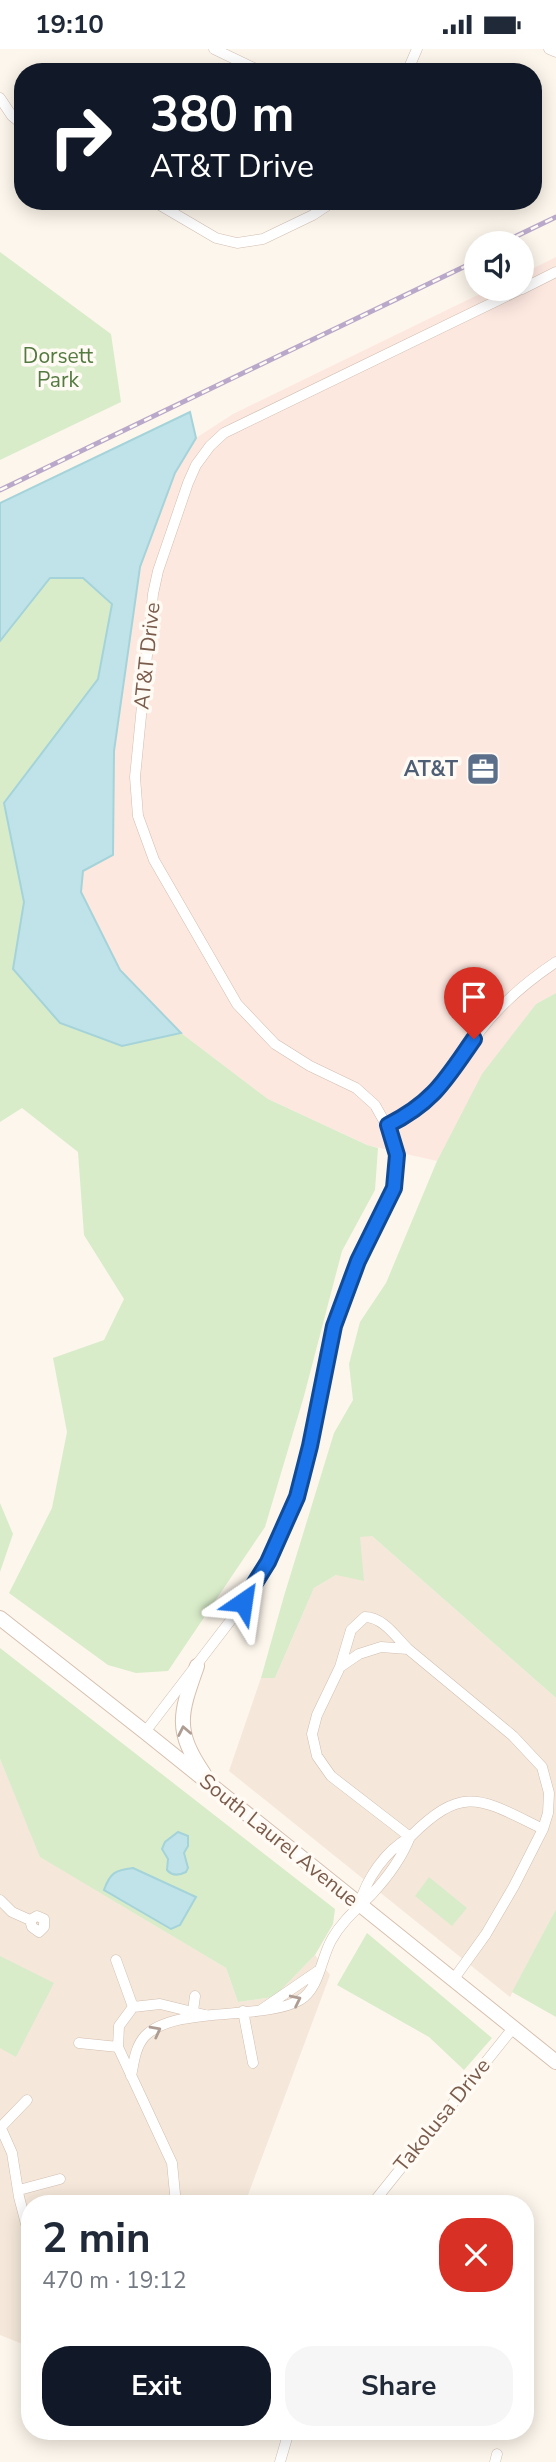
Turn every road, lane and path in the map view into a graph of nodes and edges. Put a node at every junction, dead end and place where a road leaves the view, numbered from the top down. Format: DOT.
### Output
graph roads {
  1 [pos="214,49"];
  2 [pos="549,49"];
  3 [pos="556,52"];
  4 [pos="243,63"];
  5 [pos="0,99"];
  6 [pos="14,117"];
  7 [pos="168,210"];
  8 [pos="320,210"];
  9 [pos="556,272"];
  10 [pos="534,283"];
  11 [pos="496,301"];
  12 [pos="556,962"];
  13 [pos="388,1125"];
  14 [pos="0,1618"];
  15 [pos="408,1649"];
  16 [pos="197,1666"];
  17 [pos="340,1667"];
  18 [pos="145,1732"];
  19 [pos="216,1789"];
  20 [pos="543,1829"];
  21 [pos="410,1837"];
  22 [pos="0,1900"];
  23 [pos="359,1905"];
  24 [pos="30,1920"];
  25 [pos="116,1960"];
  26 [pos="453,1980"];
  27 [pos="195,1996"];
  28 [pos="133,2007"];
  29 [pos="193,2011"];
  30 [pos="243,2011"];
  31 [pos="208,2016"];
  32 [pos="513,2028"];
  33 [pos="79,2043"];
  34 [pos="118,2047"];
  35 [pos="253,2063"];
  36 [pos="556,2063"];
  37 [pos="131,2076"];
  38 [pos="27,2100"];
  39 [pos="1,2127"];
  40 [pos="60,2179"];
  41 [pos="19,2190"];
  42 [pos="175,2195"];
  43 [pos="379,2195"];
  44 [pos="21,2199"];
  45 [pos="286,2440"];
  46 [pos="280,2462"];
  1 -- 4 [label="street"];
  2 -- 3 [label="street"];
  5 -- 6 [label="street"];
  7 -- 8 [label="street"];
  9 -- 10 [label="street, AT&T Drive"];
  11 -- 13 [label="street, AT&T Drive"];
  12 -- 13 [label="street"];
  13 -- 16 [label="street, AT&T Drive"];
  14 -- 18 [label="main road, South Laurel Avenue"];
  15 -- 17 [label="street"];
  15 -- 17 [label="street"];
  15 -- 20 [label="street"];
  16 -- 18 [label="street, AT&T Drive"];
  19 -- 16 [label="main road, one-way"];
  17 -- 21 [label="street"];
  18 -- 19 [label="main road, South Laurel Avenue"];
  19 -- 23 [label="main road, South Laurel Avenue"];
  20 -- 21 [label="street"];
  20 -- 26 [label="street"];
  21 -- 23 [label="street"];
  22 -- 24 [label="street"];
  23 -- 26 [label="main road, South Laurel Avenue"];
  23 -- 30 [label="street"];
  25 -- 28 [label="street"];
  26 -- 32 [label="main road, South Laurel Avenue"];
  27 -- 29 [label="street"];
  28 -- 29 [label="street"];
  28 -- 34 [label="street"];
  29 -- 31 [label="street"];
  30 -- 31 [label="street"];
  30 -- 35 [label="street"];
  37 -- 31 [label="street, one-way"];
  32 -- 36 [label="main road, South Laurel Avenue"];
  32 -- 43 [label="street, Takolusa Drive"];
  33 -- 34 [label="street"];
  34 -- 37 [label="street"];
  37 -- 42 [label="street"];
  38 -- 39 [label="street"];
  39 -- 41 [label="street"];
  40 -- 41 [label="street"];
  41 -- 44 [label="street"];
  45 -- 46 [label="street"];
}
